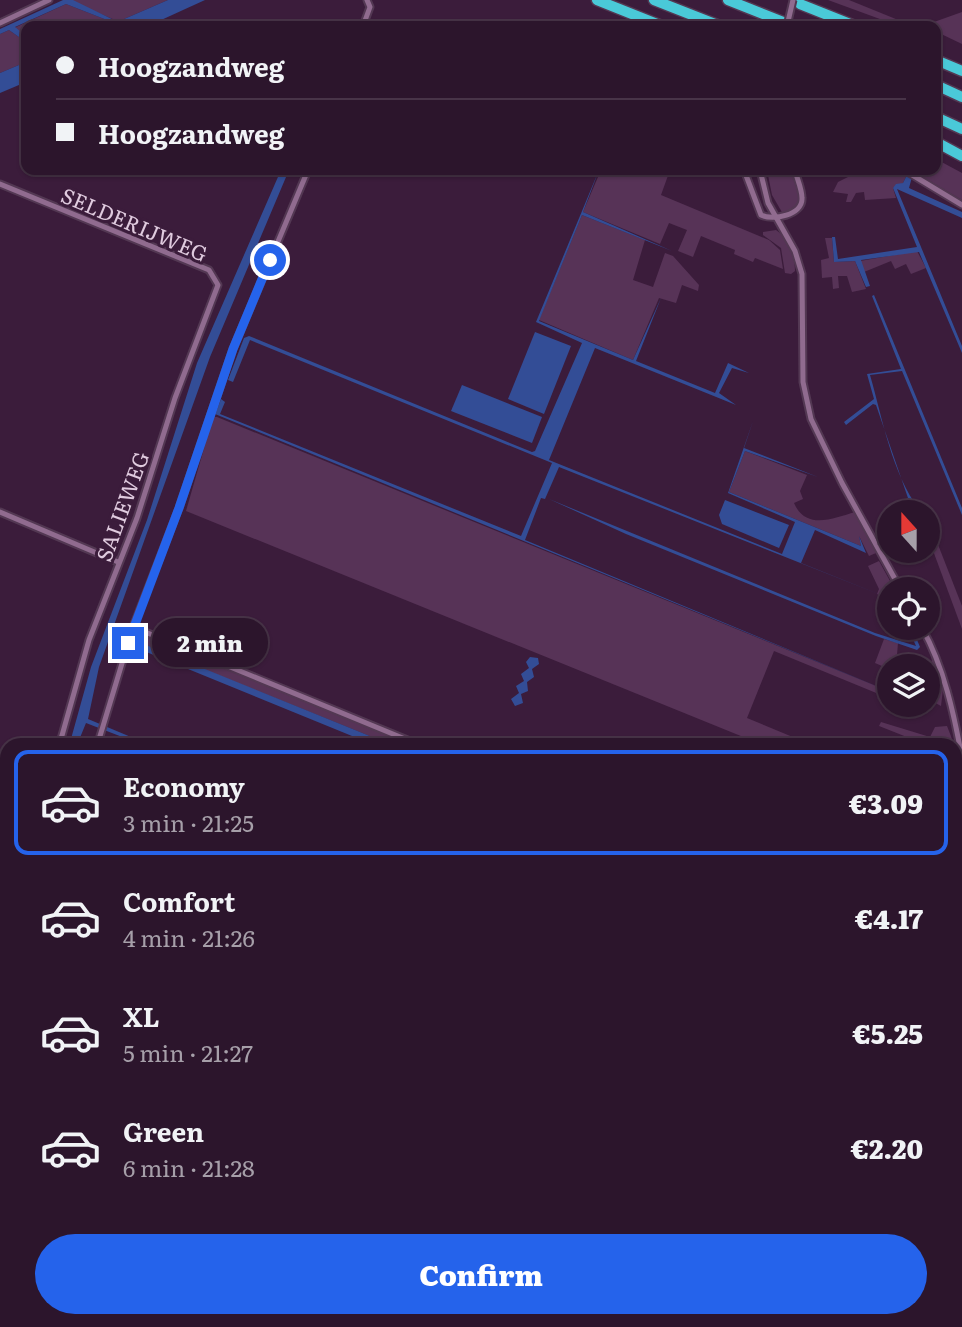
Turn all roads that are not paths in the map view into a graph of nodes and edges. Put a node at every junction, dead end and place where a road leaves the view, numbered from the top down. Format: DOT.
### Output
graph roads {
  1 [pos="49,0"];
  2 [pos="367,0"];
  3 [pos="597,0"];
  4 [pos="654,0"];
  5 [pos="728,0"];
  6 [pos="797,2"];
  7 [pos="365,21"];
  8 [pos="650,21"];
  9 [pos="707,21"];
  10 [pos="778,21"];
  11 [pos="787,21"];
  12 [pos="843,21"];
  13 [pos="0,23"];
  14 [pos="941,62"];
  15 [pos="962,71"];
  16 [pos="941,87"];
  17 [pos="962,97"];
  18 [pos="941,119"];
  19 [pos="962,129"];
  20 [pos="941,145"];
  21 [pos="962,156"];
  22 [pos="306,175"];
  23 [pos="746,175"];
  24 [pos="761,175"];
  25 [pos="796,175"];
  26 [pos="912,175"];
  27 [pos="0,184"];
  28 [pos="962,205"];
  29 [pos="777,219"];
  30 [pos="217,279"];
  31 [pos="0,512"];
  32 [pos="118,562"];
  33 [pos="894,577"];
  34 [pos="133,627"];
  35 [pos="927,640"];
  36 [pos="61,738"];
  37 [pos="100,738"];
  38 [pos="403,738"];
  39 [pos="957,738"];
  1 -- 13 [label="street"];
  2 -- 7 [label="street"];
  3 -- 8 [label="highway"];
  4 -- 9 [label="highway"];
  5 -- 10 [label="highway"];
  6 -- 11 [label="street, bridge"];
  6 -- 12 [label="highway"];
  14 -- 15 [label="highway"];
  16 -- 17 [label="highway"];
  18 -- 19 [label="highway"];
  20 -- 21 [label="highway"];
  22 -- 34 [label="street"];
  23 -- 29 [label="street"];
  24 -- 29 [label="street"];
  25 -- 29 [label="street"];
  26 -- 28 [label="street"];
  27 -- 30 [label="street, SELDERIJWEG"];
  29 -- 33 [label="street"];
  30 -- 32 [label="street, SALIEWEG"];
  31 -- 32 [label="street"];
  32 -- 36 [label="street, SALIEWEG"];
  34 -- 37 [label="street"];
  34 -- 38 [label="street"];
  35 -- 39 [label="street"];
}
